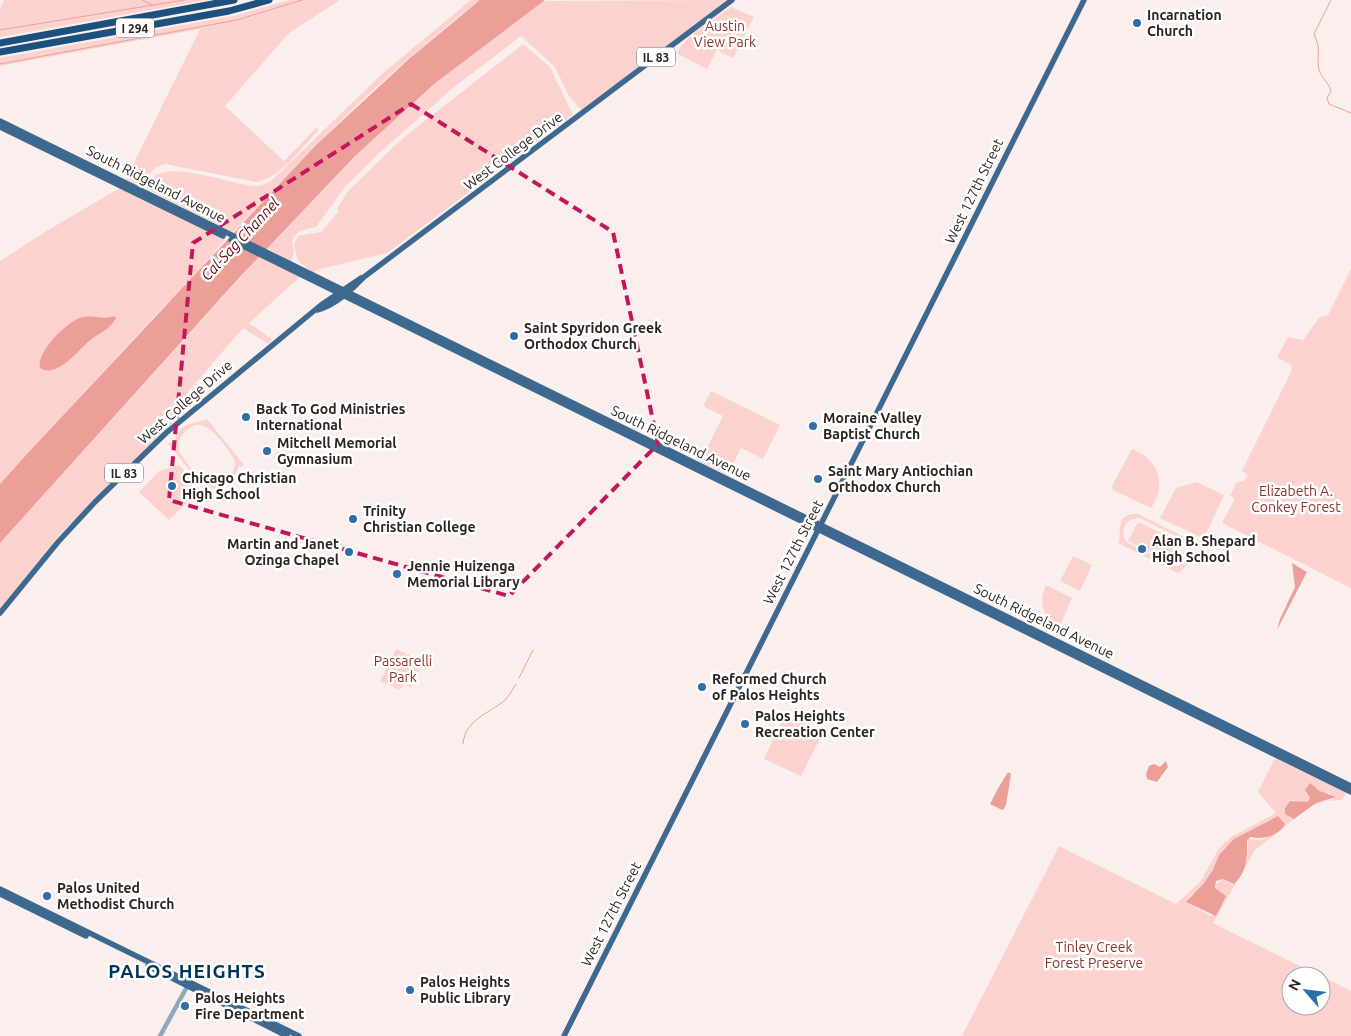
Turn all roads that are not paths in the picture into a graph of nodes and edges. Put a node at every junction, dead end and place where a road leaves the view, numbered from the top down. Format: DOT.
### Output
graph roads {
  1 [pos="234,0"];
  2 [pos="269,0"];
  3 [pos="732,0"];
  4 [pos="1084,0"];
  5 [pos="0,43"];
  6 [pos="0,52"];
  7 [pos="0,121"];
  8 [pos="0,127"];
  9 [pos="220,232"];
  10 [pos="272,258"];
  11 [pos="364,276"];
  12 [pos="358,284"];
  13 [pos="325,287"];
  14 [pos="342,293"];
  15 [pos="358,298"];
  16 [pos="327,300"];
  17 [pos="317,310"];
  18 [pos="819,528"];
  19 [pos="0,613"];
  20 [pos="1351,786"];
  21 [pos="1351,792"];
  22 [pos="0,889"];
  23 [pos="0,894"];
  24 [pos="189,984"];
  25 [pos="160,1036"];
  26 [pos="287,1036"];
  27 [pos="299,1036"];
  28 [pos="564,1036"];
  1 -- 5 [label="highway, I 294"];
  2 -- 6 [label="highway, I 294"];
  3 -- 11 [label="main road, West College Drive / IL 83"];
  4 -- 18 [label="main road, West 127th Street"];
  7 -- 9 [label="main road, South Ridgeland Avenue"];
  8 -- 9 [label="main road, South Ridgeland Avenue"];
  9 -- 10 [label="main road, South Ridgeland Avenue"];
  10 -- 13 [label="main road, South Ridgeland Avenue"];
  10 -- 14 [label="main road, South Ridgeland Avenue"];
  11 -- 12 [label="main road, West College Drive / IL 83"];
  11 -- 14 [label="main road, West College Drive / IL 83"];
  12 -- 14 [label="main road, West College Drive / IL 83"];
  12 -- 15 [label="main road"];
  13 -- 14 [label="main road, South Ridgeland Avenue"];
  13 -- 16 [label="main road"];
  14 -- 15 [label="main road, South Ridgeland Avenue"];
  14 -- 16 [label="main road, West College Drive / IL 83"];
  14 -- 17 [label="main road, West College Drive / IL 83"];
  14 -- 18 [label="main road, South Ridgeland Avenue"];
  15 -- 18 [label="main road, South Ridgeland Avenue"];
  16 -- 17 [label="main road, West College Drive / IL 83"];
  17 -- 19 [label="main road, West College Drive / IL 83"];
  18 -- 20 [label="main road, South Ridgeland Avenue"];
  18 -- 21 [label="main road, South Ridgeland Avenue"];
  18 -- 28 [label="main road, West 127th Street"];
  22 -- 24 [label="main road"];
  23 -- 24 [label="main road"];
  24 -- 25 [label="street"];
  24 -- 26 [label="main road"];
  24 -- 27 [label="main road"];
}
